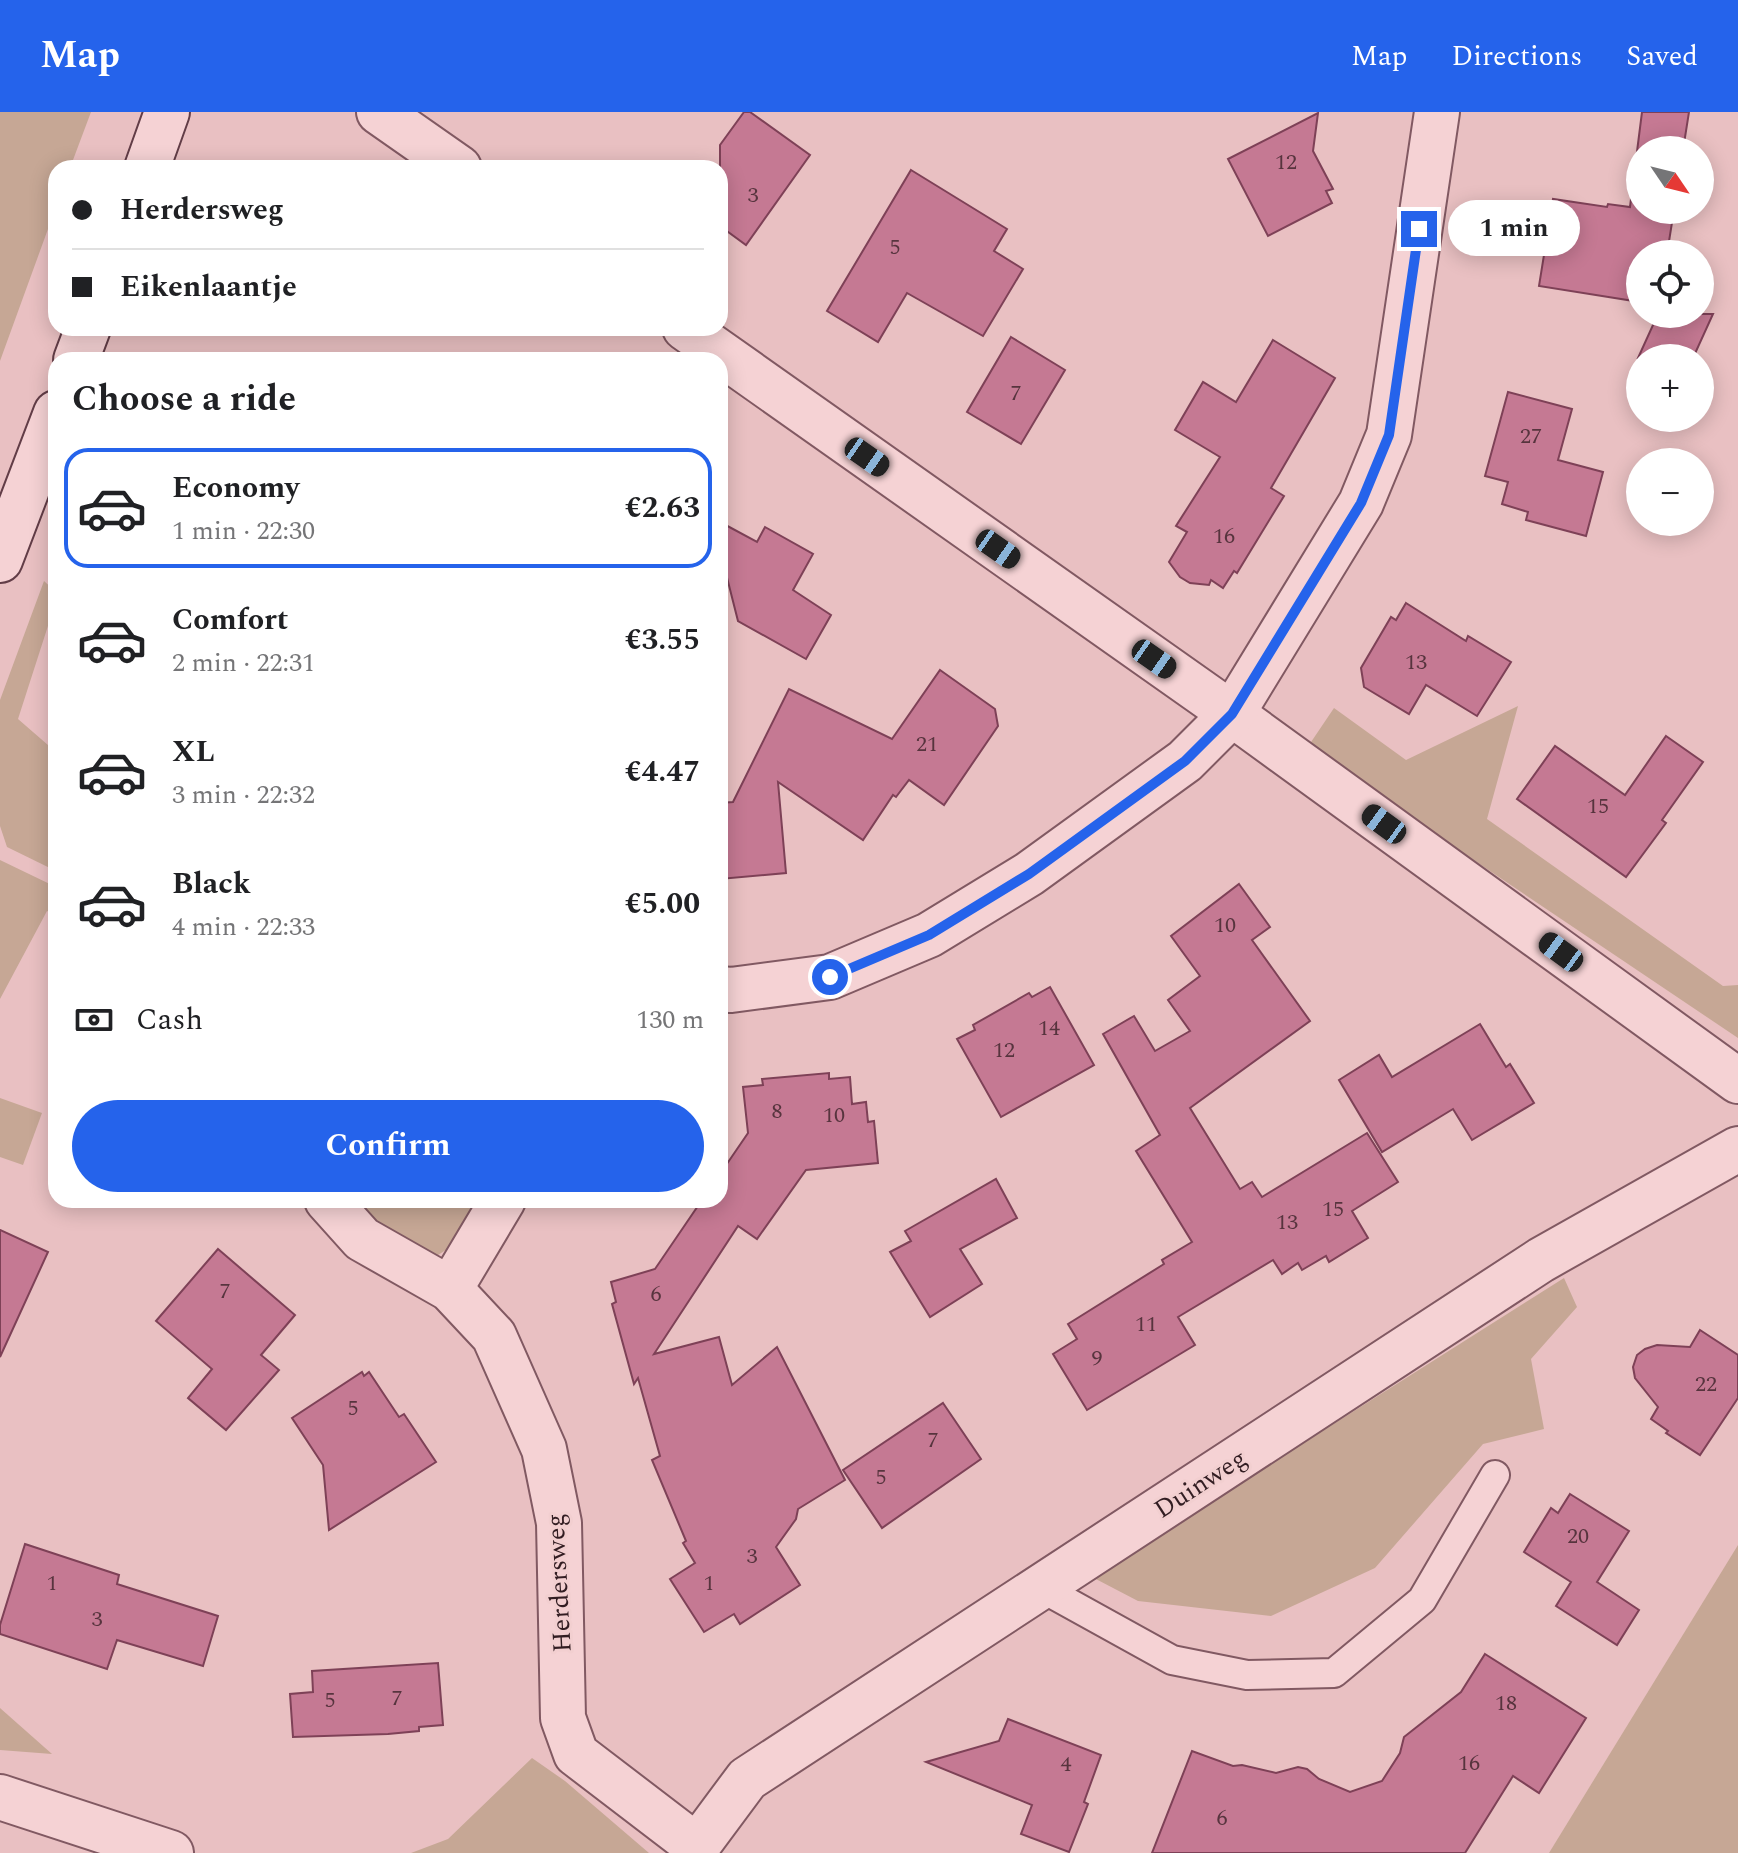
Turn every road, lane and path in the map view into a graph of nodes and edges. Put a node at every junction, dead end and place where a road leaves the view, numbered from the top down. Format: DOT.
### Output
graph roads {
  1 [pos="167,112"];
  2 [pos="379,112"];
  3 [pos="1437,112"];
  4 [pos="150,160"];
  5 [pos="448,160"];
  6 [pos="696,336"];
  7 [pos="719,352"];
  8 [pos="728,358"];
  9 [pos="48,434"];
  10 [pos="0,560"];
  11 [pos="1232,714"];
  12 [pos="728,990"];
  13 [pos="1738,1081"];
  14 [pos="1738,1149"];
  15 [pos="334,1208"];
  16 [pos="498,1208"];
  17 [pos="450,1289"];
  18 [pos="1495,1475"];
  19 [pos="1040,1587"];
  20 [pos="0,1797"];
  21 [pos="694,1849"];
  22 [pos="171,1853"];
  1 -- 4 [label="street"];
  2 -- 5 [label="street"];
  3 -- 11 [label="street"];
  6 -- 7 [label="street"];
  8 -- 11 [label="street"];
  9 -- 10 [label="street"];
  11 -- 12 [label="street"];
  11 -- 13 [label="street"];
  14 -- 19 [label="street, Duinweg"];
  15 -- 17 [label="street, Herdersweg"];
  16 -- 17 [label="street"];
  17 -- 21 [label="street, Herdersweg"];
  18 -- 19 [label="lane"];
  19 -- 21 [label="street, Duinweg"];
  20 -- 22 [label="street"];
}
